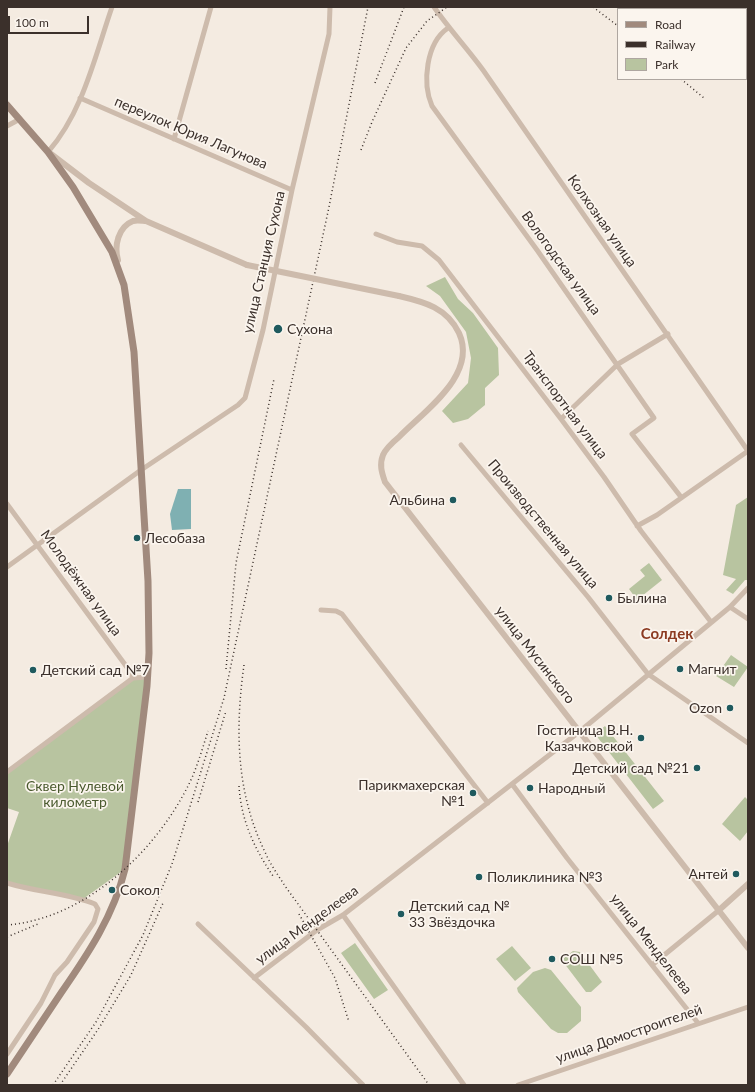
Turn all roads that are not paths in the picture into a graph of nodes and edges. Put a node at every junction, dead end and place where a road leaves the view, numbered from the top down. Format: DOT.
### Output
graph roads {
  1 [pos="112,7"];
  2 [pos="211,7"];
  3 [pos="330,7"];
  4 [pos="434,7"];
  5 [pos="448,28"];
  6 [pos="80,98"];
  7 [pos="7,105"];
  8 [pos="20,119"];
  9 [pos="7,126"];
  10 [pos="174,139"];
  11 [pos="48,152"];
  12 [pos="292,190"];
  13 [pos="146,221"];
  14 [pos="376,234"];
  15 [pos="124,285"];
  16 [pos="668,334"];
  17 [pos="618,364"];
  18 [pos="561,420"];
  19 [pos="461,445"];
  20 [pos="748,451"];
  21 [pos="141,470"];
  22 [pos="681,498"];
  23 [pos="7,504"];
  24 [pos="637,526"];
  25 [pos="38,544"];
  26 [pos="7,567"];
  27 [pos="748,588"];
  28 [pos="730,607"];
  29 [pos="321,610"];
  30 [pos="748,619"];
  31 [pos="711,622"];
  32 [pos="648,674"];
  33 [pos="133,678"];
  34 [pos="148,678"];
  35 [pos="579,732"];
  36 [pos="748,743"];
  37 [pos="7,772"];
  38 [pos="512,784"];
  39 [pos="488,803"];
  40 [pos="7,883"];
  41 [pos="748,884"];
  42 [pos="718,910"];
  43 [pos="343,915"];
  44 [pos="198,924"];
  45 [pos="748,948"];
  46 [pos="652,965"];
  47 [pos="254,978"];
  48 [pos="748,1007"];
  49 [pos="698,1024"];
  50 [pos="7,1054"];
  51 [pos="7,1074"];
  52 [pos="363,1085"];
  53 [pos="464,1085"];
  54 [pos="518,1085"];
  1 -- 6 [label="street"];
  2 -- 10 [label="street"];
  3 -- 12 [label="street, улица Станция Сухона"];
  4 -- 5 [label="street, Колхозная улица"];
  5 -- 16 [label="street, Колхозная улица"];
  5 -- 17 [label="street, Вологодская улица"];
  6 -- 10 [label="street, переулок Юрия Лагунова"];
  6 -- 11 [label="street"];
  7 -- 8 [label="main road"];
  8 -- 9 [label="street"];
  8 -- 11 [label="main road"];
  10 -- 12 [label="street, переулок Юрия Лагунова"];
  11 -- 13 [label="street, улица Мусинского"];
  11 -- 15 [label="main road"];
  12 -- 21 [label="street, улица Станция Сухона"];
  13 -- 15 [label="street"];
  13 -- 35 [label="street, улица Мусинского, bridge"];
  14 -- 18 [label="street, Транспортная улица"];
  15 -- 21 [label="main road"];
  16 -- 17 [label="street"];
  16 -- 20 [label="street, Колхозная улица"];
  17 -- 18 [label="street"];
  17 -- 22 [label="street, Вологодская улица"];
  18 -- 24 [label="street, Транспортная улица"];
  19 -- 32 [label="street, Производственная улица"];
  20 -- 22 [label="street"];
  21 -- 25 [label="street, улица Станция Сухона"];
  21 -- 34 [label="main road"];
  22 -- 24 [label="street"];
  23 -- 25 [label="street, Молодёжная улица"];
  24 -- 31 [label="street, Транспортная улица"];
  25 -- 26 [label="street, улица Станция Сухона"];
  25 -- 33 [label="street, Молодёжная улица"];
  27 -- 28 [label="street, улица Менделеева"];
  28 -- 30 [label="street"];
  28 -- 31 [label="street, улица Менделеева"];
  29 -- 39 [label="street"];
  31 -- 32 [label="street, улица Менделеева"];
  32 -- 35 [label="street, улица Менделеева"];
  32 -- 36 [label="street, Производственная улица"];
  33 -- 34 [label="street"];
  33 -- 37 [label="street"];
  34 -- 51 [label="main road"];
  35 -- 38 [label="street, улица Менделеева"];
  35 -- 42 [label="street, улица Мусинского"];
  38 -- 39 [label="street, улица Менделеева"];
  38 -- 46 [label="street, улица Менделеева"];
  39 -- 43 [label="street, улица Менделеева"];
  40 -- 50 [label="street"];
  41 -- 42 [label="street"];
  42 -- 45 [label="street, улица Мусинского"];
  42 -- 46 [label="street"];
  43 -- 47 [label="street, улица Менделеева"];
  43 -- 53 [label="street"];
  44 -- 47 [label="street"];
  46 -- 49 [label="street, улица Менделеева"];
  47 -- 52 [label="street"];
  48 -- 49 [label="street, улица Домостроителей"];
  49 -- 54 [label="street, улица Домостроителей"];
}
